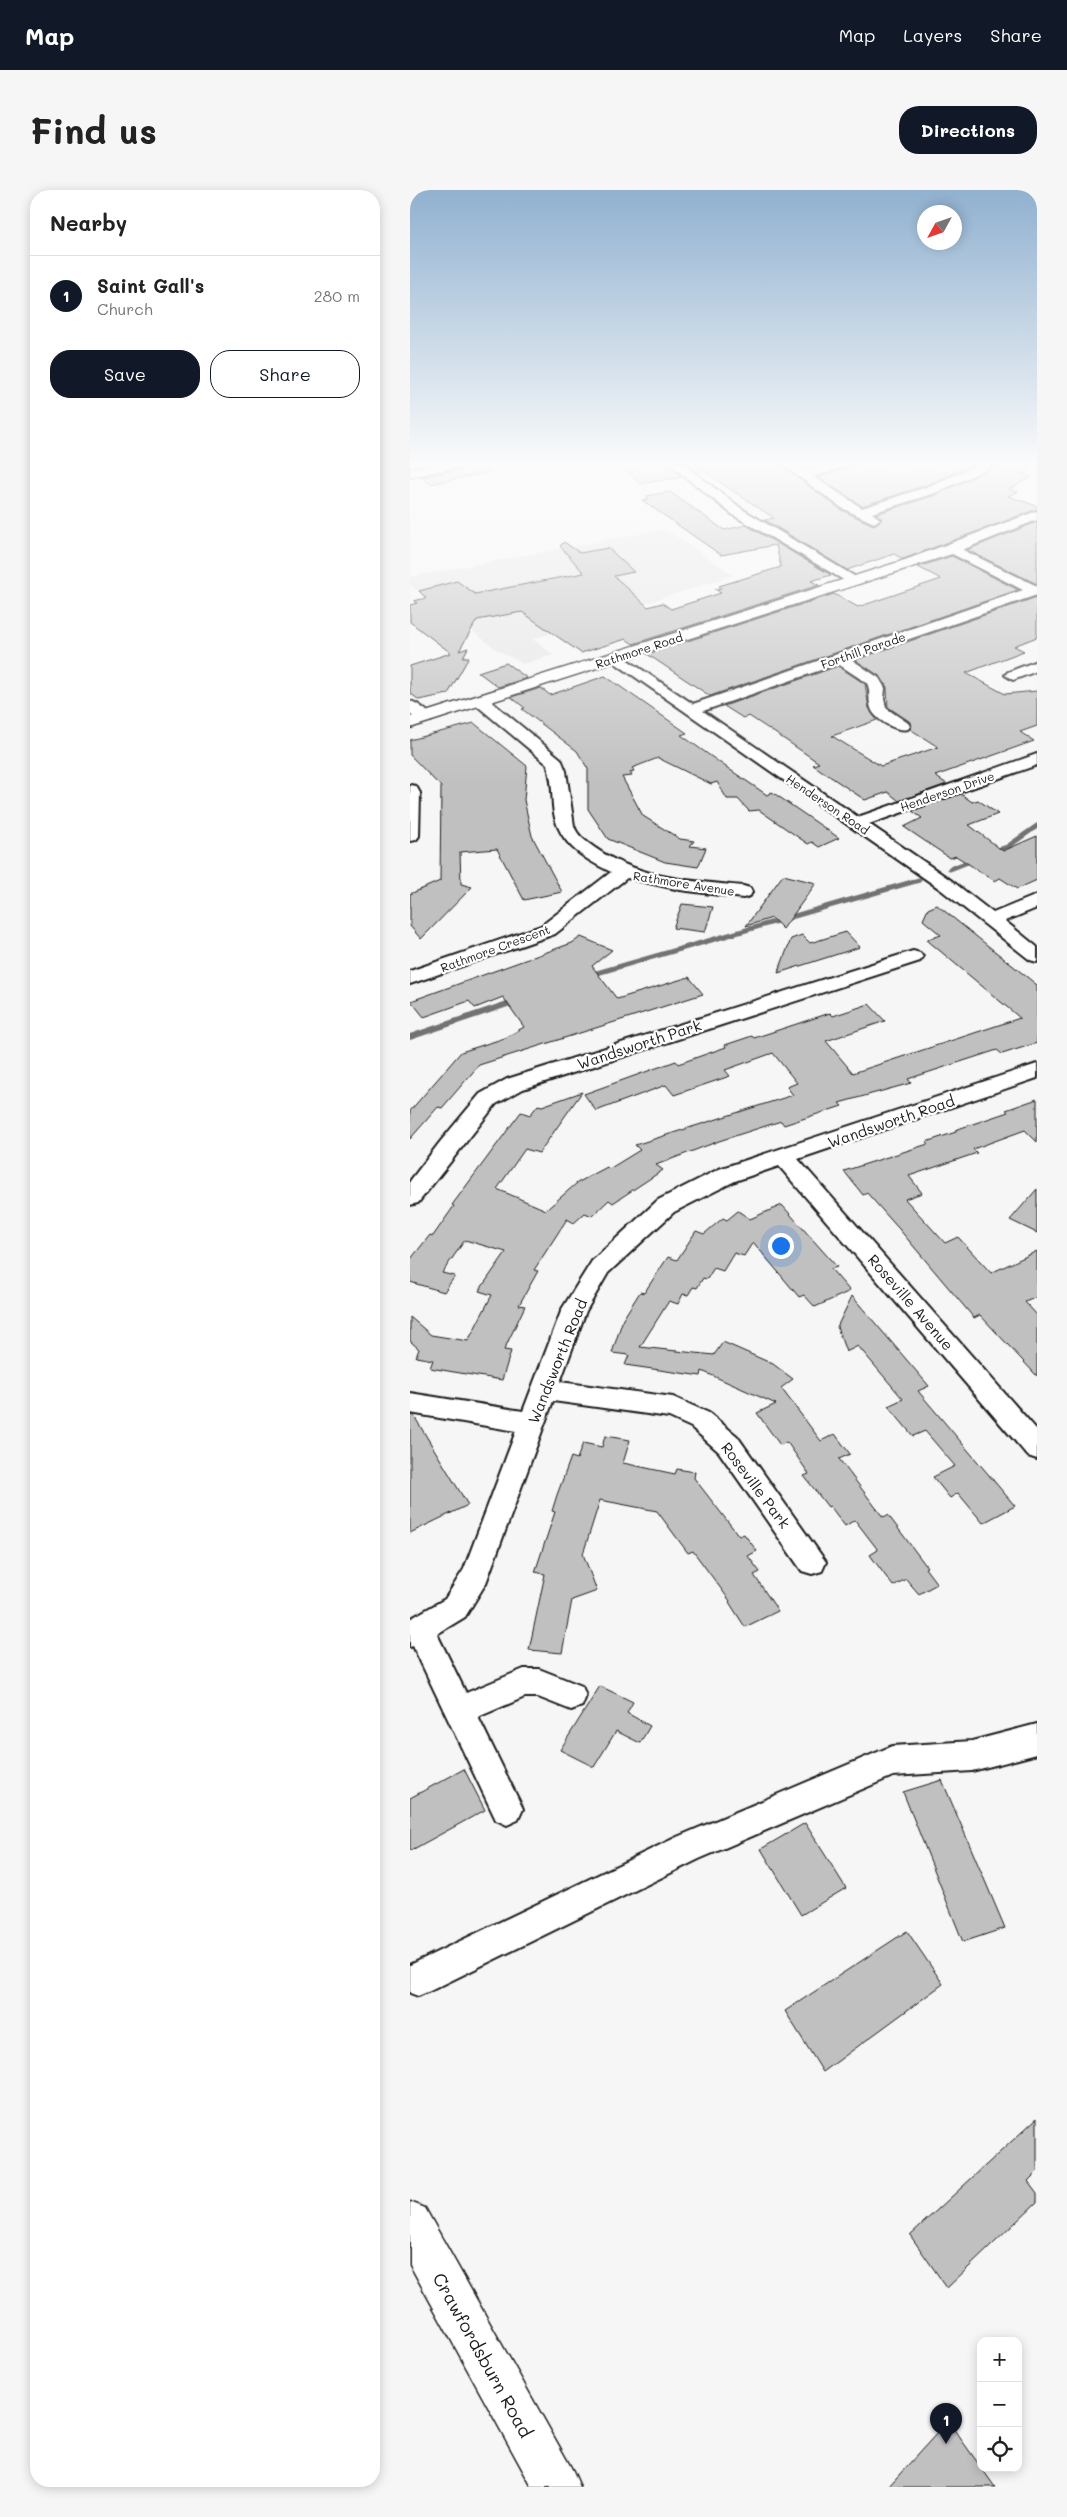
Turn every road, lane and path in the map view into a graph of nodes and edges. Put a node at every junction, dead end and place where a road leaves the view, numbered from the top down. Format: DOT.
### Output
graph roads {
  1 [pos="836,570"];
  2 [pos="889,570"];
  3 [pos="995,570"];
  4 [pos="852,579"];
  5 [pos="1036,591"];
  6 [pos="615,658"];
  7 [pos="840,658"];
  8 [pos="1037,666"];
  9 [pos="1013,675"];
  10 [pos="481,701"];
  11 [pos="410,706"];
  12 [pos="691,710"];
  13 [pos="903,720"];
  14 [pos="417,721"];
  15 [pos="1037,759"];
  16 [pos="410,790"];
  17 [pos="857,823"];
  18 [pos="410,836"];
  19 [pos="623,872"];
  20 [pos="743,892"];
  21 [pos="1037,901"];
  22 [pos="992,920"];
  23 [pos="1037,956"];
  24 [pos="913,957"];
  25 [pos="410,978"];
  26 [pos="1037,1072"];
  27 [pos="784,1156"];
  28 [pos="410,1198"];
  29 [pos="546,1390"];
  30 [pos="410,1403"];
  31 [pos="532,1423"];
  32 [pos="1037,1448"];
  33 [pos="812,1562"];
  34 [pos="415,1631"];
  35 [pos="571,1696"];
  36 [pos="459,1710"];
  37 [pos="1037,1739"];
  38 [pos="507,1809"];
  39 [pos="418,1979"];
  40 [pos="410,2222"];
  41 [pos="557,2487"];
  1 -- 4 [label="street"];
  2 -- 4 [label="street, Rathmore Road"];
  3 -- 5 [label="street"];
  4 -- 6 [label="street, Rathmore Road"];
  5 -- 7 [label="street, Forthill Parade"];
  6 -- 10 [label="street, Rathmore Road"];
  6 -- 12 [label="street, Henderson Road"];
  7 -- 12 [label="street, Forthill Parade"];
  7 -- 13 [label="street"];
  8 -- 9 [label="street"];
  10 -- 14 [label="street, Rathmore Road"];
  10 -- 19 [label="street, Rathmore Avenue"];
  11 -- 14 [label="street"];
  12 -- 17 [label="street, Henderson Road"];
  15 -- 17 [label="street, Henderson Drive"];
  16 -- 18 [label="street"];
  17 -- 22 [label="street, Henderson Road"];
  19 -- 20 [label="street, Rathmore Avenue"];
  19 -- 25 [label="street, Rathmore Crescent"];
  21 -- 22 [label="street"];
  22 -- 23 [label="street, Henderson Road"];
  24 -- 28 [label="street, Wandsworth Park"];
  26 -- 27 [label="street, Wandsworth Road"];
  27 -- 29 [label="street, Wandsworth Road"];
  27 -- 32 [label="street, Roseville Avenue"];
  29 -- 31 [label="street, Wandsworth Road"];
  29 -- 33 [label="street, Roseville Park"];
  30 -- 31 [label="street"];
  31 -- 34 [label="street, Wandsworth Road"];
  34 -- 36 [label="street"];
  35 -- 36 [label="street"];
  36 -- 38 [label="street"];
  37 -- 39 [label="street"];
  40 -- 41 [label="street, Crawfordsburn Road"];
}
